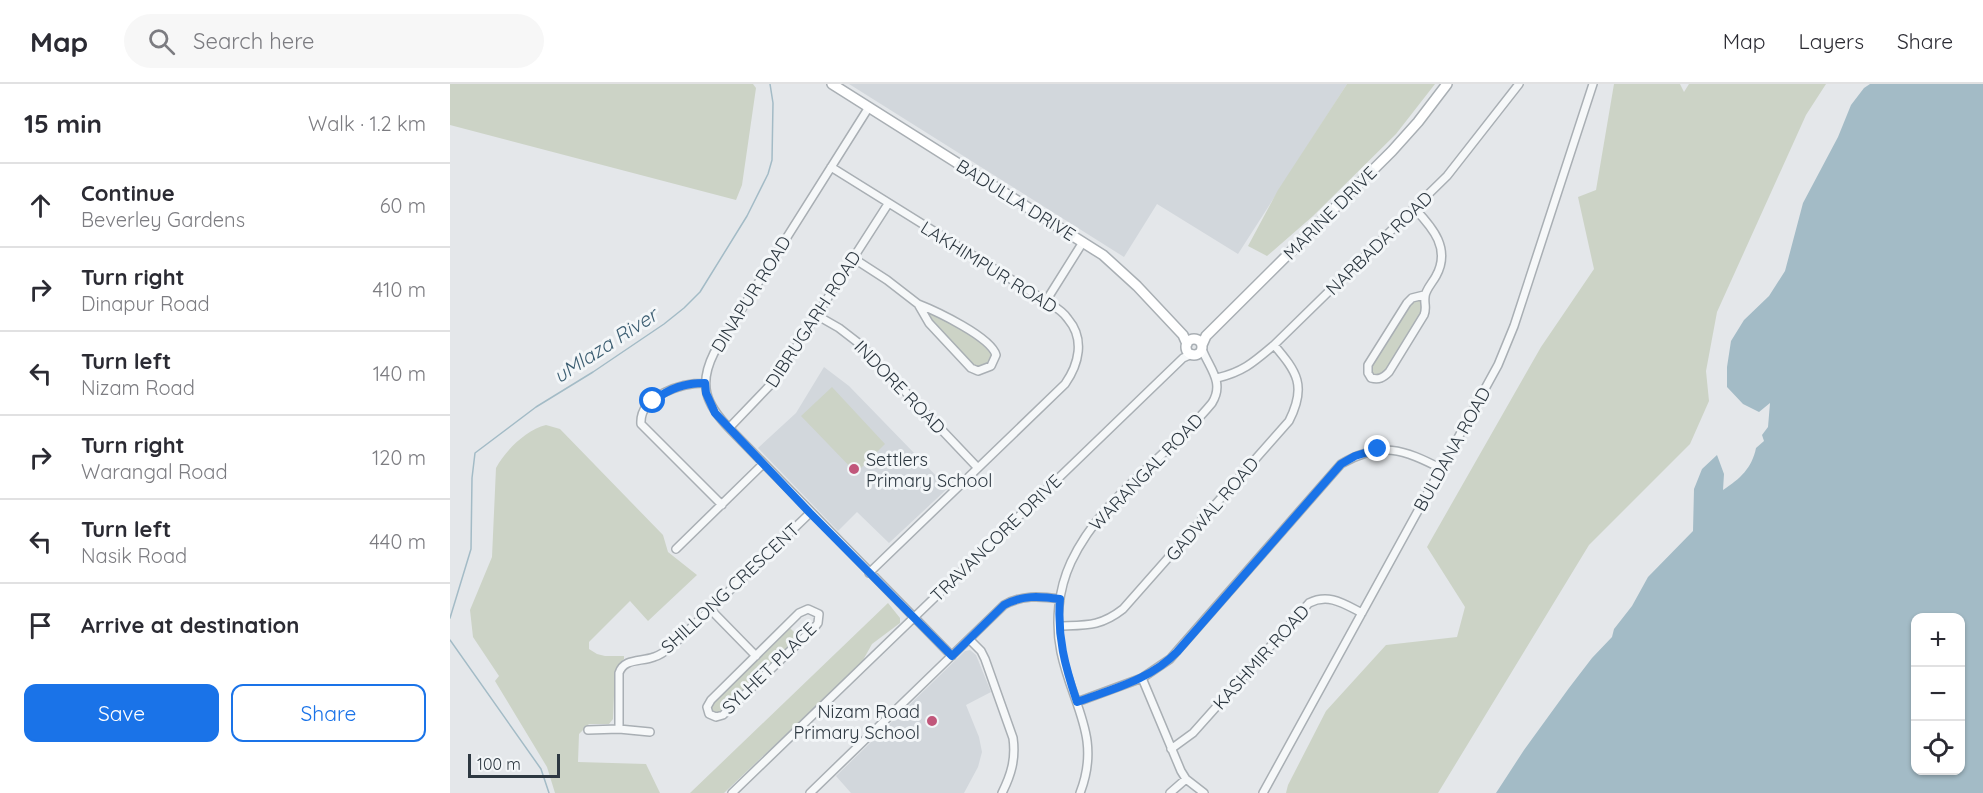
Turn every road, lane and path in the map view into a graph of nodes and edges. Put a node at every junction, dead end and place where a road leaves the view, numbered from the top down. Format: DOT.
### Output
graph roads {
  1 [pos="832,84"];
  2 [pos="1447,84"];
  3 [pos="1519,84"];
  4 [pos="1593,84"];
  5 [pos="868,107"];
  6 [pos="831,167"];
  7 [pos="888,204"];
  8 [pos="1415,209"];
  9 [pos="1083,243"];
  10 [pos="853,258"];
  11 [pos="1424,296"];
  12 [pos="1046,301"];
  13 [pos="918,304"];
  14 [pos="818,316"];
  15 [pos="1274,345"];
  16 [pos="1192,347"];
  17 [pos="1217,378"];
  18 [pos="705,383"];
  19 [pos="729,428"];
  20 [pos="763,464"];
  21 [pos="977,467"];
  22 [pos="1442,469"];
  23 [pos="722,505"];
  24 [pos="810,513"];
  25 [pos="676,549"];
  26 [pos="869,573"];
  27 [pos="1060,599"];
  28 [pos="711,609"];
  29 [pos="1362,613"];
  30 [pos="913,618"];
  31 [pos="1059,626"];
  32 [pos="969,639"];
  33 [pos="756,656"];
  34 [pos="952,656"];
  35 [pos="1142,678"];
  36 [pos="1077,702"];
  37 [pos="619,729"];
  38 [pos="588,730"];
  39 [pos="650,732"];
  40 [pos="1171,750"];
  41 [pos="1186,779"];
  42 [pos="732,793"];
  43 [pos="810,793"];
  44 [pos="1002,793"];
  45 [pos="1080,793"];
  46 [pos="1170,793"];
  47 [pos="1203,793"];
  48 [pos="1263,793"];
  1 -- 5 [label="street, BADULLA DRIVE"];
  2 -- 16 [label="street, MARINE DRIVE"];
  3 -- 8 [label="street, NARBADA ROAD"];
  4 -- 22 [label="street, BULDANA ROAD"];
  5 -- 6 [label="street, DINAPUR ROAD"];
  5 -- 9 [label="street, BADULLA DRIVE"];
  6 -- 7 [label="street, LAKHIMPUR ROAD"];
  6 -- 18 [label="street, DINAPUR ROAD"];
  7 -- 10 [label="street, DIBRUGARH ROAD"];
  7 -- 12 [label="street, LAKHIMPUR ROAD"];
  8 -- 11 [label="street"];
  8 -- 15 [label="street, NARBADA ROAD"];
  9 -- 12 [label="street"];
  9 -- 16 [label="street, BADULLA DRIVE"];
  10 -- 13 [label="street"];
  10 -- 14 [label="street, DIBRUGARH ROAD"];
  11 -- 11 [label="street"];
  12 -- 21 [label="street, LAKHIMPUR ROAD"];
  13 -- 13 [label="street"];
  14 -- 19 [label="street, DIBRUGARH ROAD"];
  14 -- 21 [label="street, INDORE ROAD"];
  15 -- 17 [label="street, NARBADA ROAD"];
  15 -- 31 [label="street, GADWAL ROAD"];
  16 -- 17 [label="street"];
  16 -- 30 [label="street, TRAVANCORE DRIVE"];
  17 -- 27 [label="street, WARANGAL ROAD"];
  18 -- 19 [label="street"];
  18 -- 23 [label="street"];
  19 -- 20 [label="street"];
  20 -- 23 [label="street"];
  20 -- 24 [label="street"];
  21 -- 26 [label="street, LAKHIMPUR ROAD"];
  22 -- 29 [label="street, BULDANA ROAD"];
  22 -- 35 [label="street"];
  23 -- 25 [label="street"];
  24 -- 26 [label="street"];
  24 -- 28 [label="street, SHILLONG CRESCENT"];
  26 -- 30 [label="street"];
  27 -- 31 [label="street, WARANGAL ROAD"];
  27 -- 32 [label="street"];
  28 -- 33 [label="street, SYLHET PLACE"];
  28 -- 37 [label="street, SHILLONG CRESCENT"];
  29 -- 40 [label="street, KASHMIR ROAD"];
  29 -- 48 [label="street, BULDANA ROAD"];
  30 -- 34 [label="street"];
  30 -- 42 [label="street, TRAVANCORE DRIVE"];
  31 -- 36 [label="street, WARANGAL ROAD"];
  32 -- 34 [label="street"];
  32 -- 44 [label="street"];
  33 -- 33 [label="street, SYLHET PLACE"];
  34 -- 43 [label="street"];
  35 -- 36 [label="street"];
  35 -- 40 [label="street"];
  36 -- 45 [label="street, WARANGAL ROAD"];
  37 -- 38 [label="street"];
  37 -- 39 [label="street"];
  40 -- 41 [label="street"];
  41 -- 46 [label="street"];
  41 -- 47 [label="street"];
}
